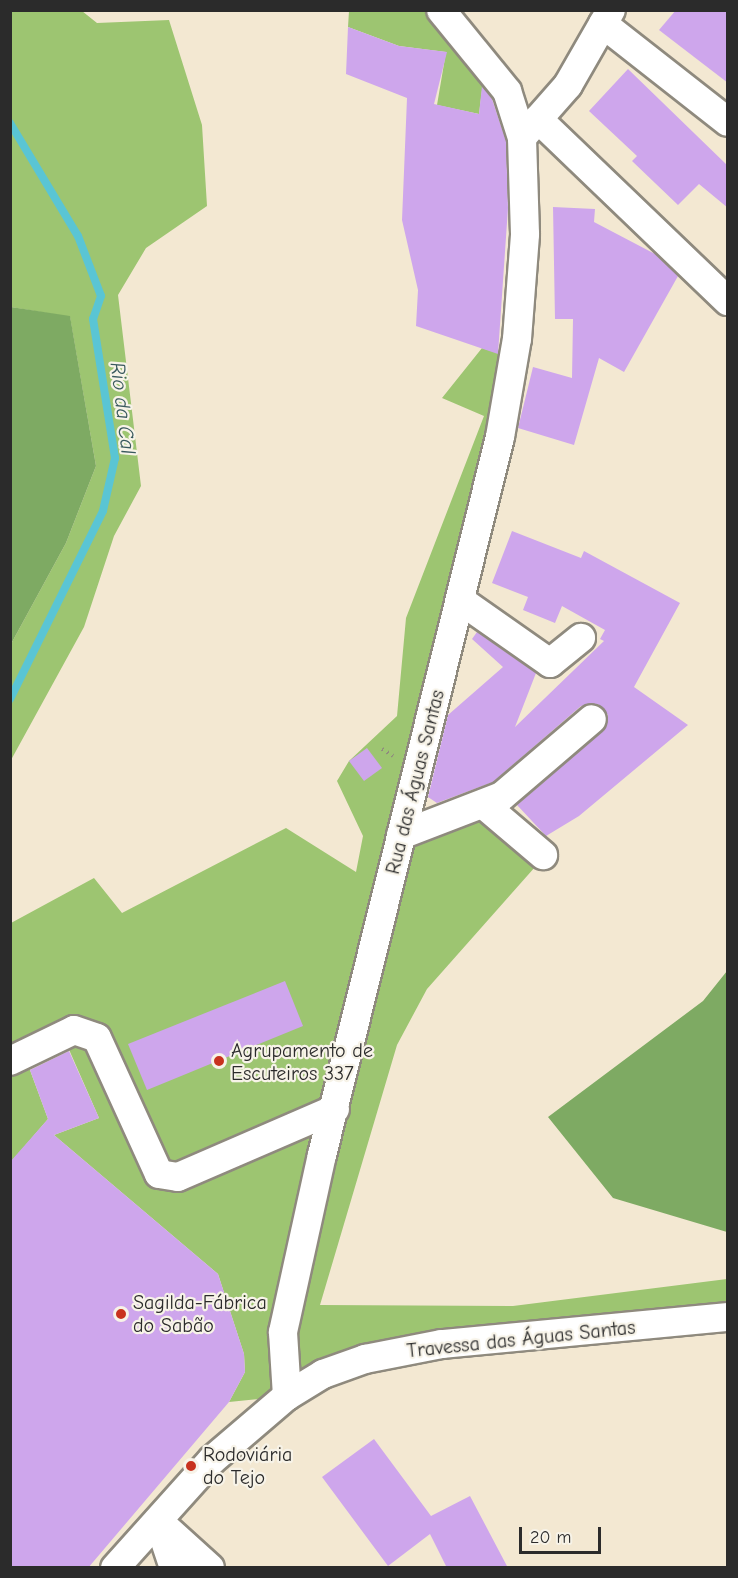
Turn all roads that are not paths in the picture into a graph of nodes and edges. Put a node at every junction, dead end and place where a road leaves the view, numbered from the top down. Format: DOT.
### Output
graph roads {
  1 [pos="441,10"];
  2 [pos="607,17"];
  3 [pos="728,122"];
  4 [pos="530,129"];
  5 [pos="728,301"];
  6 [pos="460,600"];
  7 [pos="581,638"];
  8 [pos="592,719"];
  9 [pos="483,804"];
  10 [pos="401,835"];
  11 [pos="543,855"];
  12 [pos="10,1061"];
  13 [pos="335,1109"];
  14 [pos="728,1317"];
  15 [pos="287,1396"];
  16 [pos="158,1521"];
  17 [pos="115,1568"];
  18 [pos="174,1568"];
  19 [pos="210,1568"];
  1 -- 4 [label="street, Rua das Águas Santas"];
  2 -- 3 [label="street"];
  2 -- 4 [label="street"];
  4 -- 5 [label="street"];
  4 -- 6 [label="street, Rua das Águas Santas"];
  6 -- 7 [label="street"];
  6 -- 10 [label="street, Rua das Águas Santas"];
  8 -- 9 [label="street"];
  9 -- 10 [label="street"];
  9 -- 11 [label="street"];
  10 -- 13 [label="street, Rua das Águas Santas"];
  12 -- 13 [label="street"];
  13 -- 15 [label="street, Rua das Águas Santas"];
  14 -- 15 [label="street, Travessa das Águas Santas"];
  15 -- 16 [label="street"];
  16 -- 17 [label="street"];
  16 -- 18 [label="street"];
  16 -- 19 [label="street"];
}
